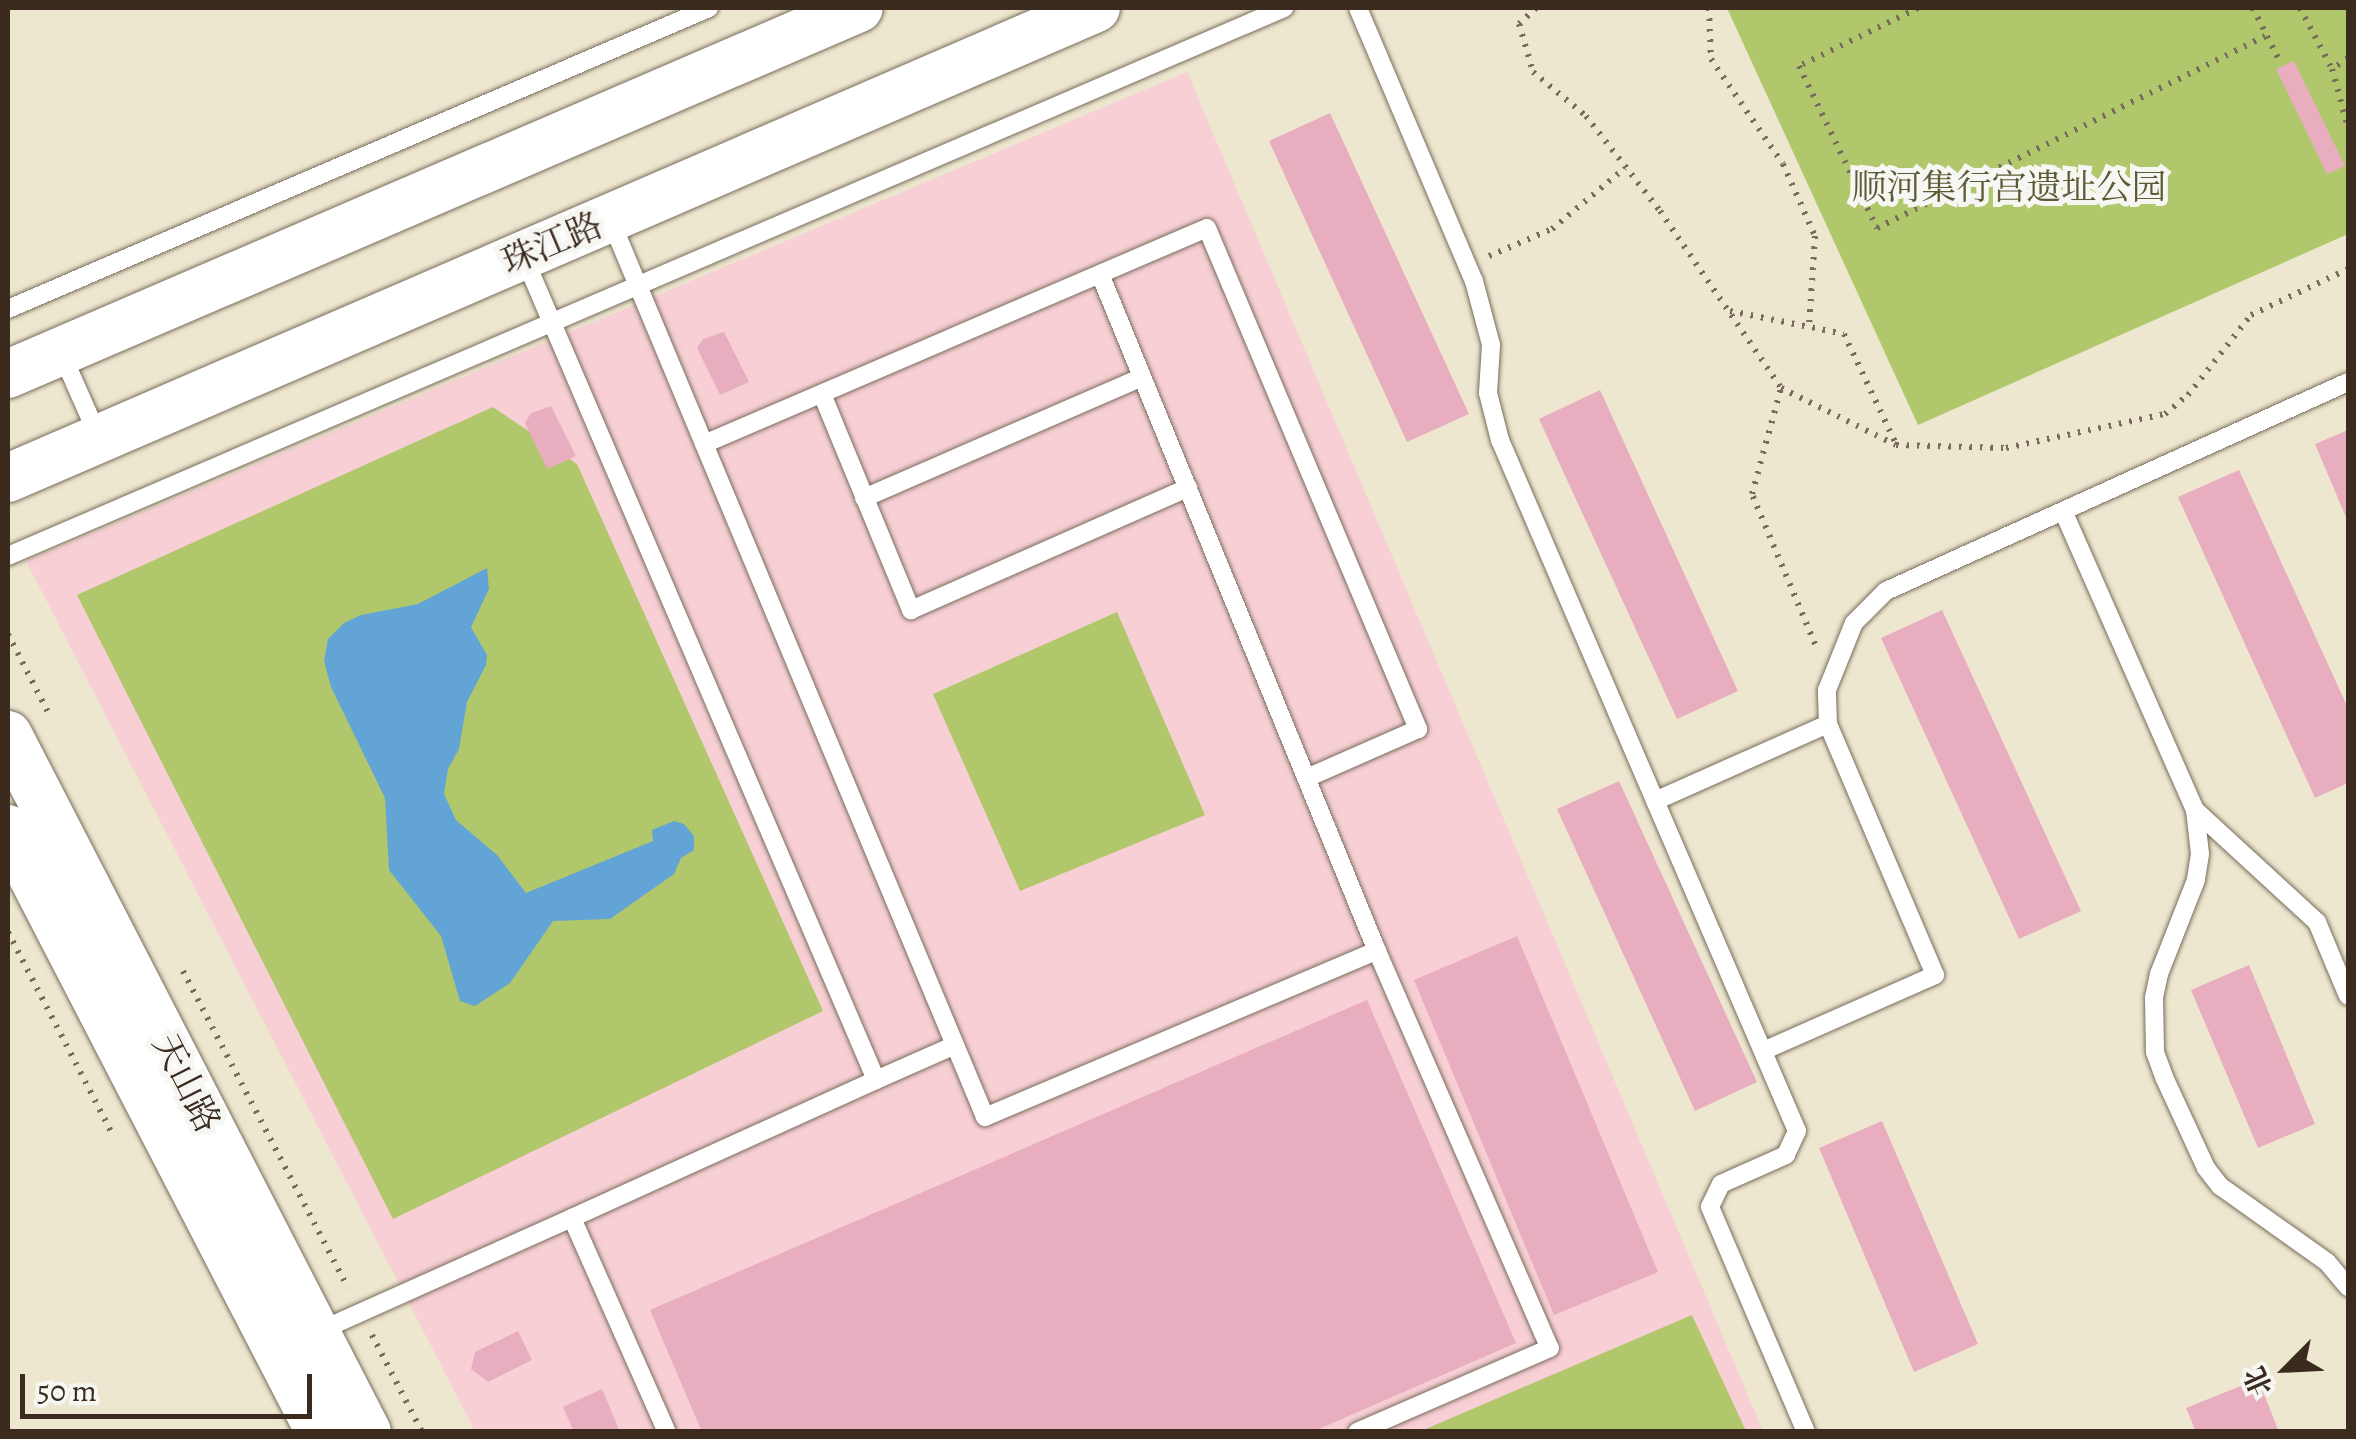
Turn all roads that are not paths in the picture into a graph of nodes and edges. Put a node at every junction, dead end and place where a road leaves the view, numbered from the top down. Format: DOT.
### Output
graph roads {
  1 [pos="709,8"];
  2 [pos="859,8"];
  3 [pos="1096,8"];
  4 [pos="1284,8"];
  5 [pos="1358,8"];
  6 [pos="610,218"];
  7 [pos="523,255"];
  8 [pos="1100,274"];
  9 [pos="639,286"];
  10 [pos="8,309"];
  11 [pos="552,324"];
  12 [pos="60,352"];
  13 [pos="8,374"];
  14 [pos="1142,377"];
  15 [pos="2348,382"];
  16 [pos="822,394"];
  17 [pos="99,438"];
  18 [pos="704,444"];
  19 [pos="8,478"];
  20 [pos="1188,488"];
  21 [pos="864,498"];
  22 [pos="2064,513"];
  23 [pos="8,556"];
  24 [pos="1828,724"];
  25 [pos="8,735"];
  26 [pos="1307,778"];
  27 [pos="1655,801"];
  28 [pos="2195,810"];
  29 [pos="8,829"];
  30 [pos="1377,951"];
  31 [pos="2348,996"];
  32 [pos="956,1045"];
  33 [pos="1763,1051"];
  34 [pos="876,1080"];
  35 [pos="572,1218"];
  36 [pos="2348,1287"];
  37 [pos="316,1332"];
  38 [pos="320,1432"];
  39 [pos="367,1432"];
  40 [pos="667,1432"];
  41 [pos="1357,1432"];
  42 [pos="1806,1432"];
  1 -- 10 [label="lane"];
  2 -- 12 [label="street"];
  3 -- 6 [label="street, 珠江路"];
  4 -- 9 [label="lane"];
  5 -- 27 [label="lane"];
  6 -- 7 [label="street, 珠江路"];
  6 -- 9 [label="lane"];
  7 -- 11 [label="lane"];
  7 -- 17 [label="street, 珠江路"];
  8 -- 14 [label="lane"];
  8 -- 16 [label="lane"];
  8 -- 26 [label="lane"];
  9 -- 11 [label="lane"];
  9 -- 18 [label="lane"];
  11 -- 23 [label="lane"];
  11 -- 34 [label="lane"];
  12 -- 13 [label="street"];
  12 -- 17 [label="lane"];
  14 -- 20 [label="lane"];
  14 -- 21 [label="lane"];
  15 -- 22 [label="lane"];
  16 -- 18 [label="lane"];
  16 -- 21 [label="lane"];
  17 -- 19 [label="street, 珠江路"];
  18 -- 32 [label="lane"];
  20 -- 21 [label="lane"];
  20 -- 26 [label="lane"];
  22 -- 24 [label="lane"];
  22 -- 28 [label="lane"];
  24 -- 27 [label="lane"];
  24 -- 33 [label="lane"];
  25 -- 37 [label="street, 天山路"];
  26 -- 30 [label="lane"];
  27 -- 33 [label="lane"];
  28 -- 31 [label="lane"];
  28 -- 36 [label="lane"];
  29 -- 38 [label="street, 天山路"];
  30 -- 32 [label="lane"];
  30 -- 41 [label="lane"];
  32 -- 34 [label="lane"];
  33 -- 42 [label="lane"];
  34 -- 35 [label="lane"];
  35 -- 37 [label="lane"];
  35 -- 40 [label="lane"];
  37 -- 39 [label="street, 天山路"];
}
